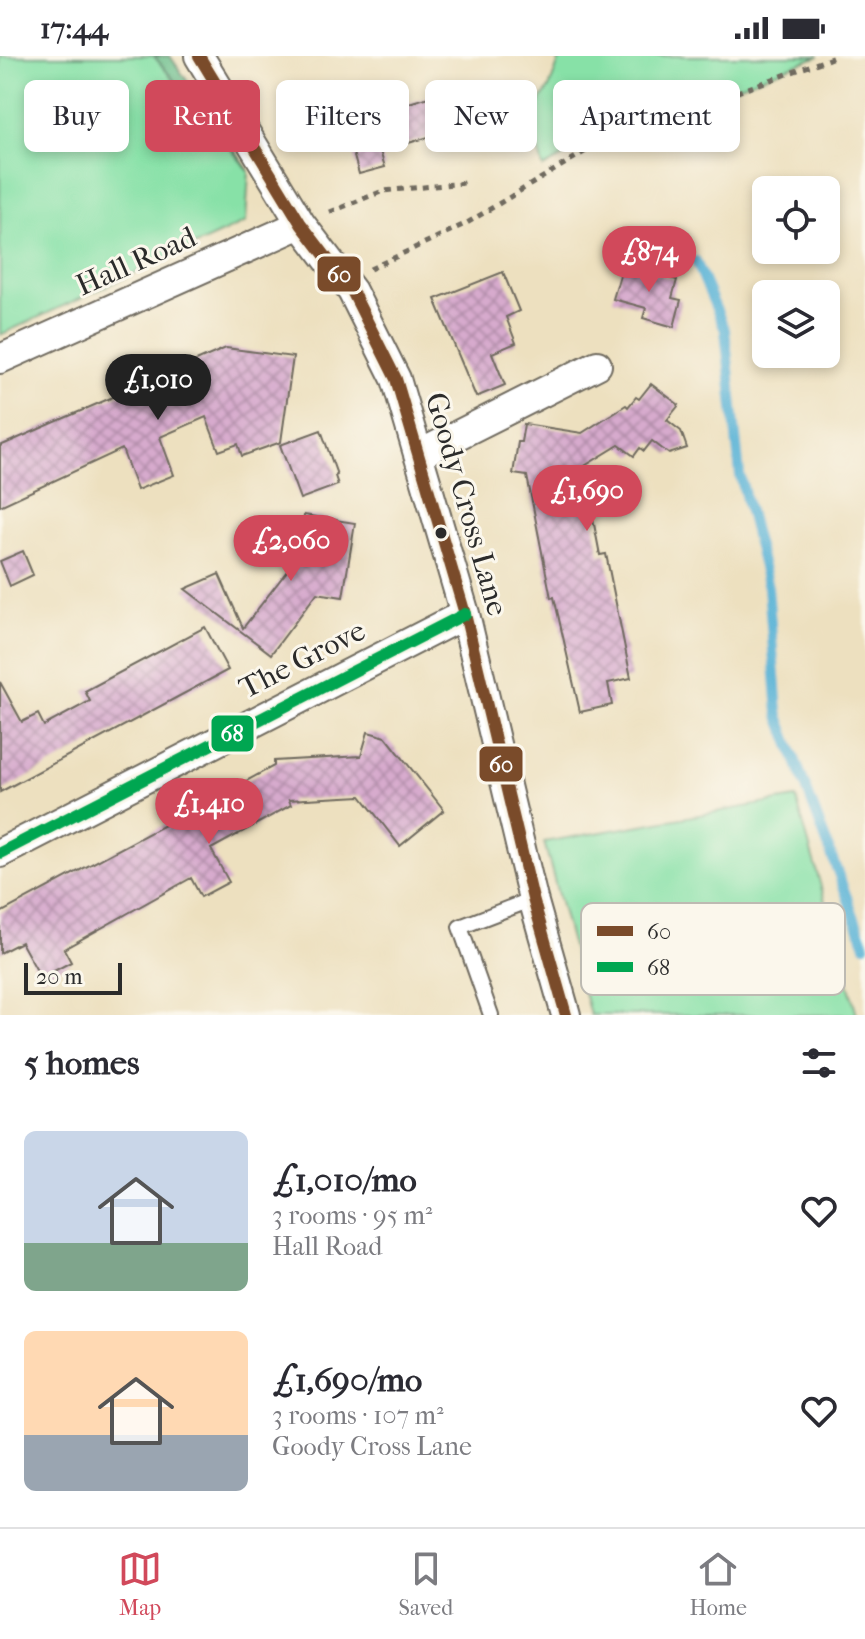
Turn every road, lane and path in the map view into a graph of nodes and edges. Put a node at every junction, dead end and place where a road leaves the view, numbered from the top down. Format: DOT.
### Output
graph roads {
  1 [pos="199,56"];
  2 [pos="837,56"];
  3 [pos="464,183"];
  4 [pos="301,224"];
  5 [pos="344,281"];
  6 [pos="0,359"];
  7 [pos="597,365"];
  8 [pos="418,455"];
  9 [pos="465,614"];
  10 [pos="0,853"];
  11 [pos="533,899"];
  12 [pos="491,1015"];
  13 [pos="566,1015"];
  1 -- 4 [label="street, Goody Cross Lane"];
  2 -- 5 [label="path"];
  3 -- 4 [label="path"];
  4 -- 5 [label="street, Goody Cross Lane"];
  4 -- 6 [label="street, Hall Road"];
  5 -- 8 [label="street, Goody Cross Lane"];
  7 -- 8 [label="street"];
  8 -- 9 [label="street, Goody Cross Lane"];
  9 -- 10 [label="street, The Grove"];
  9 -- 11 [label="street, Goody Cross Lane"];
  11 -- 12 [label="lane"];
  11 -- 13 [label="street, Goody Cross Lane"];
}
